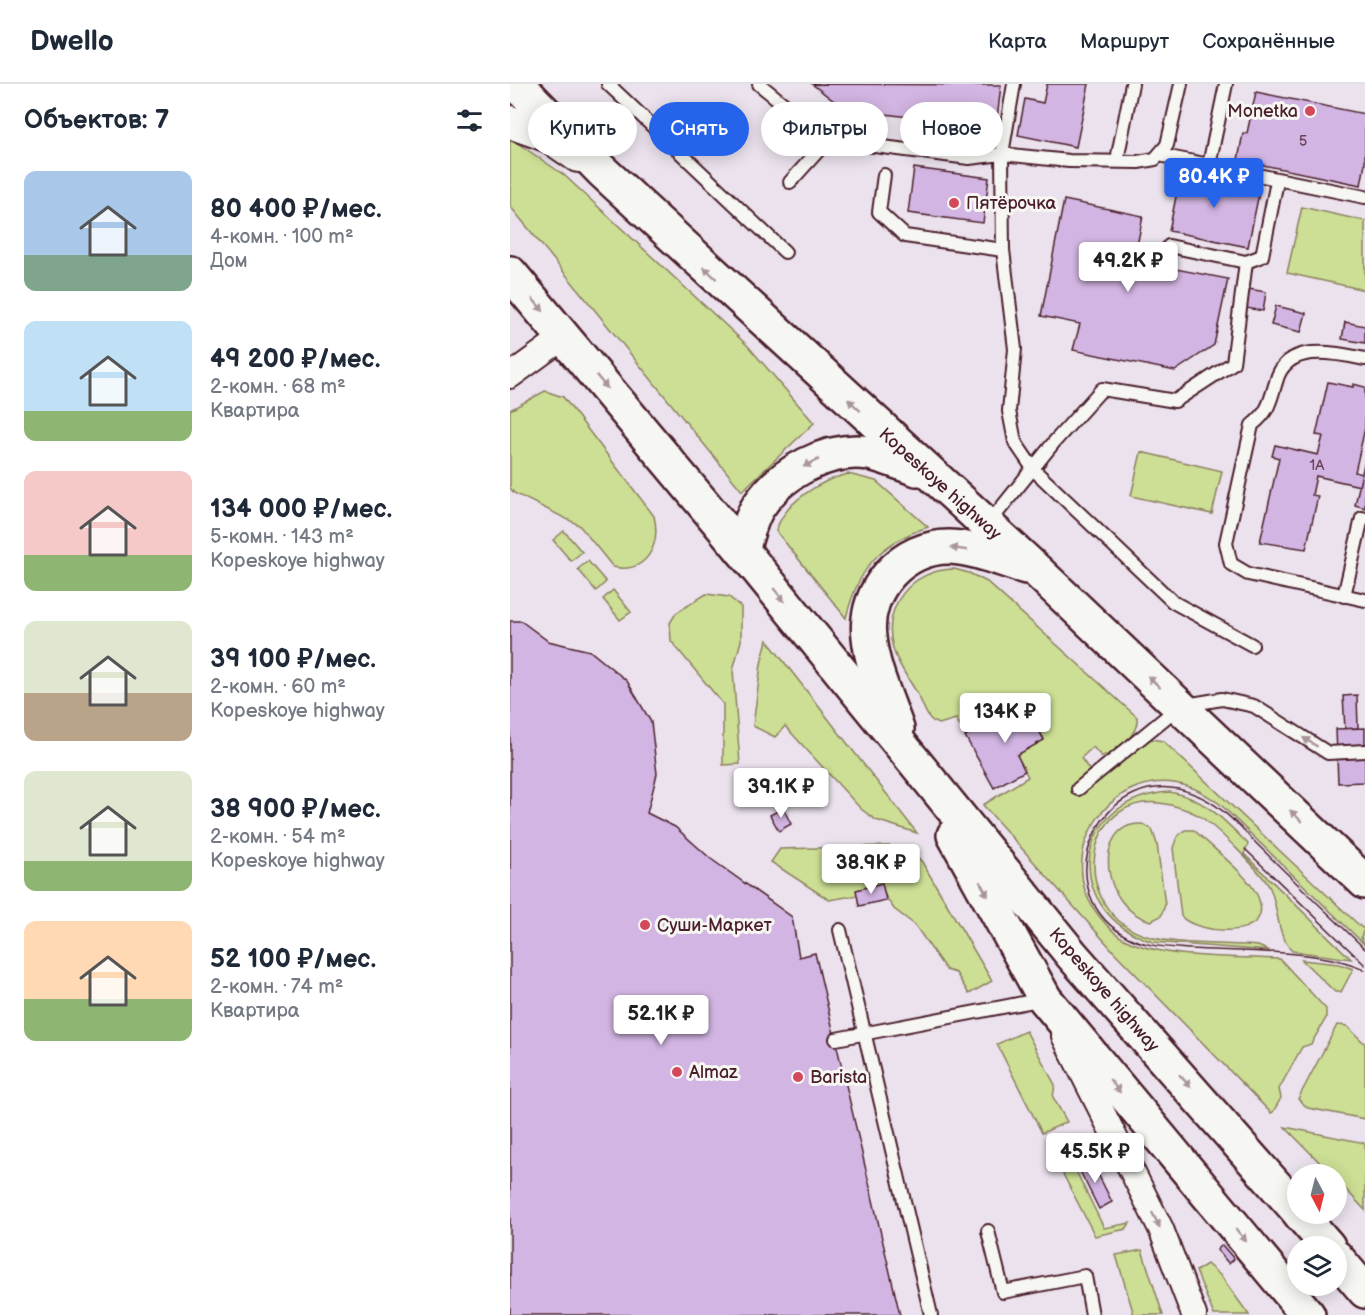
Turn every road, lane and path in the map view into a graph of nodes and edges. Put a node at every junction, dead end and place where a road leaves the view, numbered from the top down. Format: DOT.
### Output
graph roads {
  1 [pos="517,84"];
  2 [pos="608,84"];
  3 [pos="759,84"];
  4 [pos="1014,84"];
  5 [pos="1132,84"];
  6 [pos="1181,84"];
  7 [pos="1226,84"];
  8 [pos="781,102"];
  9 [pos="510,122"];
  10 [pos="1003,148"];
  11 [pos="1003,154"];
  12 [pos="1159,155"];
  13 [pos="814,156"];
  14 [pos="953,156"];
  15 [pos="986,156"];
  16 [pos="1002,156"];
  17 [pos="1117,160"];
  18 [pos="1209,165"];
  19 [pos="602,171"];
  20 [pos="884,175"];
  21 [pos="1276,181"];
  22 [pos="790,182"];
  23 [pos="1365,197"];
  24 [pos="1168,246"];
  25 [pos="1003,250"];
  26 [pos="785,252"];
  27 [pos="1246,262"];
  28 [pos="510,273"];
  29 [pos="565,336"];
  30 [pos="1365,359"];
  31 [pos="510,376"];
  32 [pos="1034,470"];
  33 [pos="928,473"];
  34 [pos="1365,519"];
  35 [pos="986,527"];
  36 [pos="742,550"];
  37 [pos="1036,570"];
  38 [pos="1344,596"];
  39 [pos="1365,600"];
  40 [pos="1252,645"];
  41 [pos="1180,706"];
  42 [pos="1365,751"];
  43 [pos="909,758"];
  44 [pos="1078,789"];
  45 [pos="1365,882"];
  46 [pos="840,930"];
  47 [pos="1045,999"];
  48 [pos="864,1034"];
  49 [pos="836,1039"];
  50 [pos="988,1231"];
  51 [pos="1318,1232"];
  52 [pos="1347,1270"];
  53 [pos="1365,1271"];
  54 [pos="1365,1291"];
  55 [pos="931,1315"];
  56 [pos="1092,1315"];
  57 [pos="1194,1315"];
  58 [pos="1308,1315"];
  1 -- 19 [label="main road, Kopeskoye highway"];
  2 -- 26 [label="lane"];
  3 -- 8 [label="lane"];
  4 -- 10 [label="lane"];
  5 -- 17 [label="lane"];
  6 -- 12 [label="lane"];
  7 -- 18 [label="lane"];
  9 -- 19 [label="street"];
  11 -- 17 [label="lane"];
  12 -- 17 [label="lane"];
  12 -- 18 [label="lane"];
  13 -- 22 [label="lane"];
  14 -- 15 [label="lane"];
  16 -- 25 [label="lane"];
  18 -- 21 [label="lane"];
  33 -- 19 [label="main road, Kopeskoye highway, one-way"];
  20 -- 25 [label="lane"];
  21 -- 23 [label="lane"];
  21 -- 27 [label="lane"];
  24 -- 27 [label="lane"];
  25 -- 32 [label="lane"];
  27 -- 32 [label="lane"];
  28 -- 29 [label="main road, Kopeskoye highway, one-way"];
  29 -- 31 [label="street"];
  29 -- 36 [label="main road, Kopeskoye highway, one-way"];
  30 -- 38 [label="lane"];
  32 -- 35 [label="lane"];
  32 -- 40 [label="lane"];
  33 -- 35 [label="main road, Kopeskoye highway"];
  33 -- 36 [label="main road, one-way"];
  34 -- 38 [label="lane"];
  35 -- 37 [label="main road, Kopeskoye highway"];
  36 -- 43 [label="main road, Kopeskoye highway, one-way"];
  41 -- 37 [label="main road, Kopeskoye highway, one-way"];
  37 -- 43 [label="main road, one-way"];
  38 -- 39 [label="lane"];
  42 -- 41 [label="lane, one-way"];
  41 -- 44 [label="lane"];
  45 -- 41 [label="main road, Kopeskoye highway, one-way"];
  43 -- 47 [label="main road, Kopeskoye highway, one-way"];
  43 -- 51 [label="main road, Kopeskoye highway, one-way"];
  46 -- 48 [label="lane"];
  47 -- 48 [label="lane"];
  47 -- 57 [label="street, Kopeskoye highway, one-way"];
  47 -- 58 [label="main road, Kopeskoye highway, one-way"];
  48 -- 49 [label="lane"];
  48 -- 55 [label="lane"];
  50 -- 56 [label="lane"];
  51 -- 53 [label="main road, Kopeskoye highway"];
  52 -- 54 [label="main road"];
}
